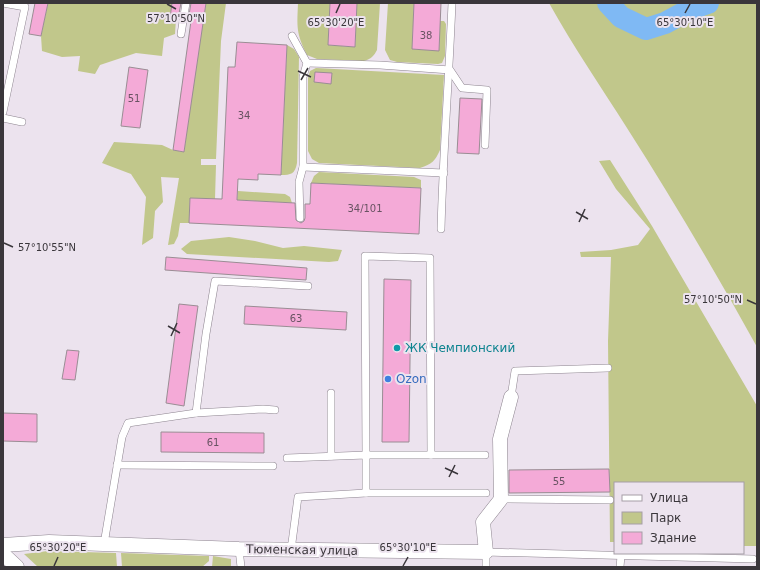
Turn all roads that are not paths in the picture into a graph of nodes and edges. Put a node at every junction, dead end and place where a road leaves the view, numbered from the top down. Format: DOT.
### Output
graph roads {
  1 [pos="3,3"];
  2 [pos="186,3"];
  3 [pos="452,3"];
  4 [pos="25,5"];
  5 [pos="181,34"];
  6 [pos="292,36"];
  7 [pos="307,63"];
  8 [pos="450,70"];
  9 [pos="3,112"];
  10 [pos="3,118"];
  11 [pos="22,122"];
  12 [pos="485,144"];
  13 [pos="303,167"];
  14 [pos="444,173"];
  15 [pos="300,218"];
  16 [pos="441,229"];
  17 [pos="308,286"];
  18 [pos="608,368"];
  19 [pos="331,393"];
  20 [pos="511,397"];
  21 [pos="275,410"];
  22 [pos="196,413"];
  23 [pos="366,455"];
  24 [pos="431,455"];
  25 [pos="485,455"];
  26 [pos="330,456"];
  27 [pos="287,458"];
  28 [pos="117,465"];
  29 [pos="273,466"];
  30 [pos="366,493"];
  31 [pos="486,493"];
  32 [pos="501,498"];
  33 [pos="610,500"];
  34 [pos="104,544"];
  35 [pos="3,545"];
  36 [pos="239,549"];
  37 [pos="292,550"];
  38 [pos="486,552"];
  39 [pos="3,554"];
  40 [pos="621,556"];
  41 [pos="753,559"];
  42 [pos="17,567"];
  43 [pos="241,567"];
  44 [pos="486,567"];
  45 [pos="620,567"];
  1 -- 4 [label="lane"];
  2 -- 5 [label="lane"];
  3 -- 8 [label="lane"];
  4 -- 9 [label="lane"];
  6 -- 7 [label="lane"];
  7 -- 8 [label="lane"];
  7 -- 13 [label="lane"];
  8 -- 12 [label="lane"];
  8 -- 14 [label="lane"];
  10 -- 11 [label="lane"];
  13 -- 14 [label="lane"];
  13 -- 15 [label="lane"];
  14 -- 16 [label="lane"];
  17 -- 22 [label="lane"];
  18 -- 20 [label="lane"];
  19 -- 26 [label="lane"];
  20 -- 32 [label="street"];
  21 -- 22 [label="lane"];
  22 -- 28 [label="lane"];
  23 -- 24 [label="lane"];
  23 -- 24 [label="lane"];
  23 -- 26 [label="lane"];
  23 -- 30 [label="lane"];
  24 -- 25 [label="lane"];
  26 -- 27 [label="lane"];
  28 -- 29 [label="lane"];
  28 -- 34 [label="lane"];
  30 -- 31 [label="lane"];
  30 -- 37 [label="lane"];
  32 -- 33 [label="lane"];
  32 -- 38 [label="street"];
  34 -- 35 [label="street, Тюменская улица"];
  34 -- 36 [label="street, Тюменская улица"];
  36 -- 37 [label="street, Тюменская улица"];
  36 -- 43 [label="lane"];
  37 -- 38 [label="street, Тюменская улица"];
  38 -- 40 [label="lane"];
  38 -- 44 [label="lane"];
  39 -- 42 [label="street"];
  40 -- 41 [label="lane"];
  40 -- 45 [label="lane"];
}
